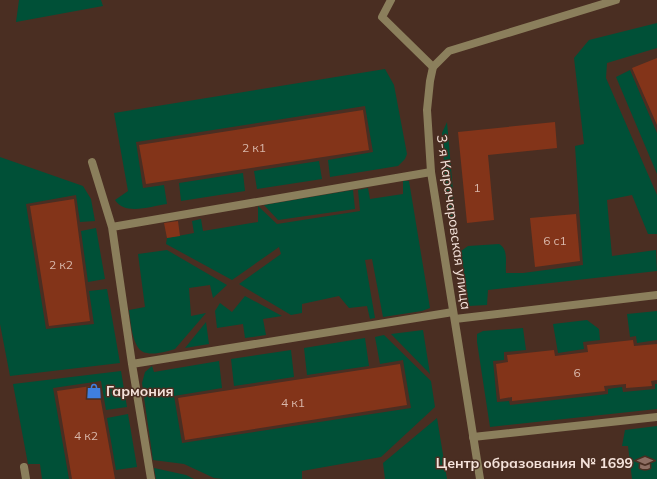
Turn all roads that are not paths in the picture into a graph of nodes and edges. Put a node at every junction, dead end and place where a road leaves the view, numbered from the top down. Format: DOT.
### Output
graph roads {
  1 [pos="391,0"];
  2 [pos="616,0"];
  3 [pos="433,67"];
  4 [pos="92,162"];
  5 [pos="431,172"];
  6 [pos="112,227"];
  7 [pos="657,295"];
  8 [pos="454,315"];
  9 [pos="132,364"];
  10 [pos="657,417"];
  11 [pos="473,437"];
  12 [pos="24,467"];
  13 [pos="26,479"];
  14 [pos="150,479"];
  15 [pos="480,479"];
  1 -- 3 [label="street"];
  2 -- 3 [label="street"];
  3 -- 5 [label="street, 3-я Карачаровская улица"];
  4 -- 6 [label="street"];
  5 -- 6 [label="street"];
  5 -- 8 [label="street, 3-я Карачаровская улица"];
  6 -- 9 [label="street"];
  7 -- 8 [label="street"];
  8 -- 9 [label="street"];
  8 -- 11 [label="street, 3-я Карачаровская улица"];
  9 -- 14 [label="street"];
  10 -- 11 [label="street"];
  11 -- 15 [label="street, 3-я Карачаровская улица"];
  12 -- 13 [label="street"];
}
